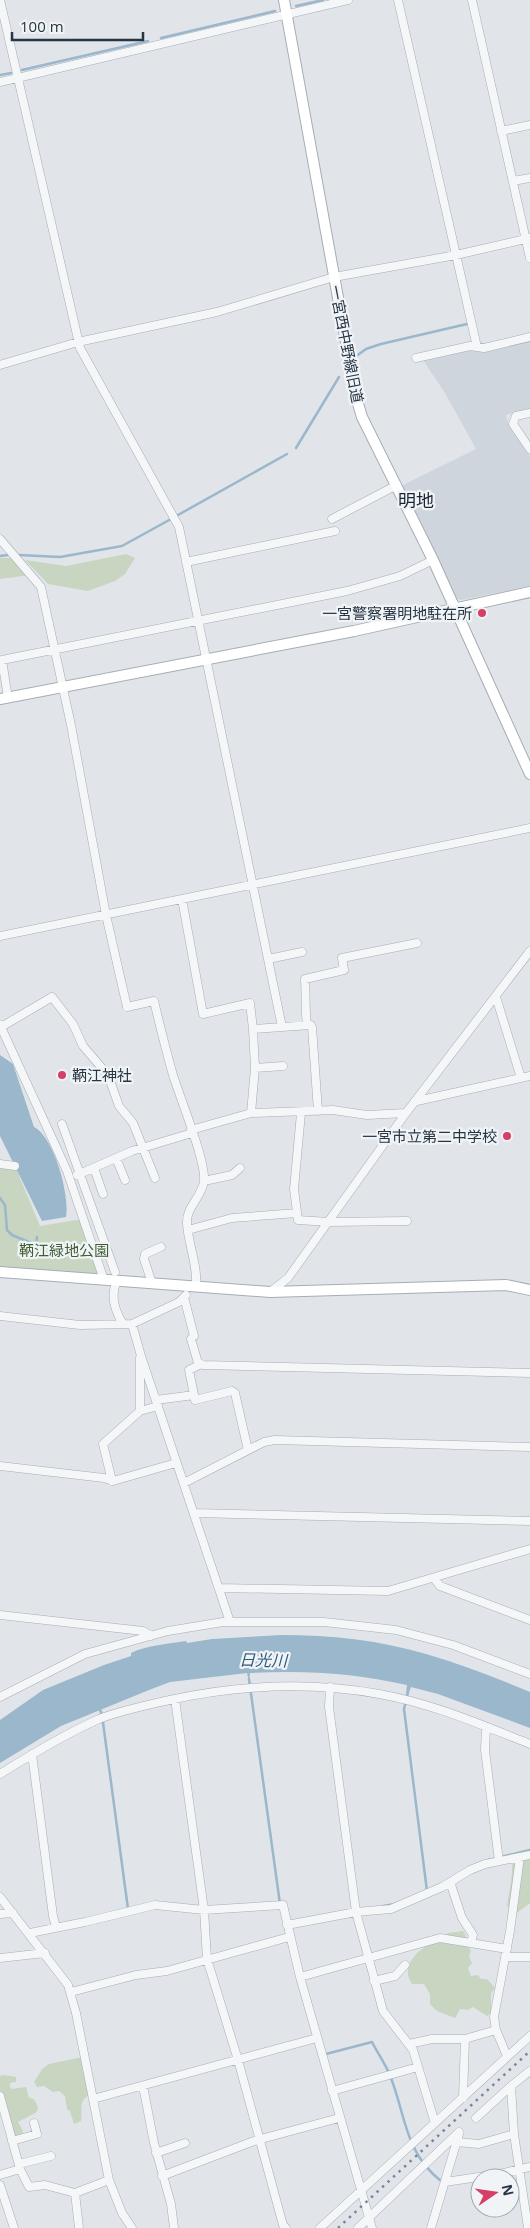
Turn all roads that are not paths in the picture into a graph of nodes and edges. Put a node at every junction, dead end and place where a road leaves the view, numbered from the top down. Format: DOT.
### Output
graph roads {
  1 [pos="0,0"];
  2 [pos="284,0"];
  3 [pos="348,0"];
  4 [pos="398,0"];
  5 [pos="472,0"];
  6 [pos="286,14"];
  7 [pos="18,78"];
  8 [pos="0,82"];
  9 [pos="530,125"];
  10 [pos="501,131"];
  11 [pos="530,178"];
  12 [pos="512,181"];
  13 [pos="528,238"];
  14 [pos="456,255"];
  15 [pos="530,258"];
  16 [pos="334,277"];
  17 [pos="530,337"];
  18 [pos="78,342"];
  19 [pos="477,347"];
  20 [pos="416,358"];
  21 [pos="0,365"];
  22 [pos="530,413"];
  23 [pos="530,449"];
  24 [pos="396,485"];
  25 [pos="332,519"];
  26 [pos="335,531"];
  27 [pos="0,539"];
  28 [pos="433,560"];
  29 [pos="186,562"];
  30 [pos="530,592"];
  31 [pos="455,608"];
  32 [pos="198,620"];
  33 [pos="55,649"];
  34 [pos="206,659"];
  35 [pos="63,687"];
  36 [pos="4,698"];
  37 [pos="525,754"];
  38 [pos="530,774"];
  39 [pos="530,828"];
  40 [pos="254,886"];
  41 [pos="182,899"];
  42 [pos="106,915"];
  43 [pos="0,936"];
  44 [pos="417,943"];
  45 [pos="530,951"];
  46 [pos="302,952"];
  47 [pos="268,959"];
  48 [pos="496,997"];
  49 [pos="0,1026"];
  50 [pos="307,1026"];
  51 [pos="282,1027"];
  52 [pos="254,1029"];
  53 [pos="283,1066"];
  54 [pos="256,1068"];
  55 [pos="530,1076"];
  56 [pos="521,1078"];
  57 [pos="417,1101"];
  58 [pos="318,1111"];
  59 [pos="301,1112"];
  60 [pos="251,1113"];
  61 [pos="406,1113"];
  62 [pos="62,1124"];
  63 [pos="192,1132"];
  64 [pos="144,1148"];
  65 [pos="116,1158"];
  66 [pos="0,1164"];
  67 [pos="14,1166"];
  68 [pos="94,1168"];
  69 [pos="240,1168"];
  70 [pos="79,1174"];
  71 [pos="69,1178"];
  72 [pos="155,1178"];
  73 [pos="125,1180"];
  74 [pos="204,1181"];
  75 [pos="103,1194"];
  76 [pos="297,1214"];
  77 [pos="408,1221"];
  78 [pos="329,1222"];
  79 [pos="188,1230"];
  80 [pos="161,1247"];
  81 [pos="0,1272"];
  82 [pos="116,1277"];
  83 [pos="104,1280"];
  84 [pos="152,1283"];
  85 [pos="193,1286"];
  86 [pos="530,1290"];
  87 [pos="270,1292"];
  88 [pos="184,1297"];
  89 [pos="0,1316"];
  90 [pos="123,1324"];
  91 [pos="132,1324"];
  92 [pos="141,1356"];
  93 [pos="201,1364"];
  94 [pos="530,1373"];
  95 [pos="194,1395"];
  96 [pos="157,1403"];
  97 [pos="140,1411"];
  98 [pos="530,1447"];
  99 [pos="248,1450"];
  100 [pos="176,1464"];
  101 [pos="0,1466"];
  102 [pos="112,1481"];
  103 [pos="184,1483"];
  104 [pos="194,1513"];
  105 [pos="530,1521"];
  106 [pos="530,1549"];
  107 [pos="434,1578"];
  108 [pos="219,1588"];
  109 [pos="0,1615"];
  110 [pos="530,1620"];
  111 [pos="230,1622"];
  112 [pos="151,1636"];
  113 [pos="530,1674"];
  114 [pos="330,1687"];
  115 [pos="0,1697"];
  116 [pos="175,1699"];
  117 [pos="486,1727"];
  118 [pos="530,1744"];
  119 [pos="32,1754"];
  120 [pos="0,1774"];
  121 [pos="530,1855"];
  122 [pos="520,1857"];
  123 [pos="499,1861"];
  124 [pos="450,1882"];
  125 [pos="0,1897"];
  126 [pos="204,1910"];
  127 [pos="356,1912"];
  128 [pos="13,1913"];
  129 [pos="0,1914"];
  130 [pos="287,1925"];
  131 [pos="56,1927"];
  132 [pos="30,1933"];
  133 [pos="289,1937"];
  134 [pos="471,1943"];
  135 [pos="45,1953"];
  136 [pos="506,1953"];
  137 [pos="530,1957"];
  138 [pos="0,1958"];
  139 [pos="207,1959"];
  140 [pos="368,1959"];
  141 [pos="405,1965"];
  142 [pos="300,1977"];
  143 [pos="374,1980"];
  144 [pos="70,1992"];
  145 [pos="496,2030"];
  146 [pos="530,2036"];
  147 [pos="317,2038"];
  148 [pos="465,2039"];
  149 [pos="409,2044"];
  150 [pos="508,2056"];
  151 [pos="238,2060"];
  152 [pos="418,2067"];
  153 [pos="530,2072"];
  154 [pos="143,2086"];
  155 [pos="511,2086"];
  156 [pos="332,2092"];
  157 [pos="0,2096"];
  158 [pos="463,2098"];
  159 [pos="93,2099"];
  160 [pos="339,2118"];
  161 [pos="476,2118"];
  162 [pos="34,2123"];
  163 [pos="435,2123"];
  164 [pos="514,2134"];
  165 [pos="259,2140"];
  166 [pos="12,2141"];
  167 [pos="456,2142"];
  168 [pos="185,2144"];
  169 [pos="156,2153"];
  170 [pos="51,2156"];
  171 [pos="19,2166"];
  172 [pos="530,2167"];
  173 [pos="521,2169"];
  174 [pos="0,2175"];
  175 [pos="162,2176"];
  176 [pos="109,2180"];
  177 [pos="445,2182"];
  178 [pos="0,2185"];
  179 [pos="75,2192"];
  180 [pos="361,2192"];
  181 [pos="370,2218"];
  182 [pos="14,2228"];
  183 [pos="79,2228"];
  184 [pos="132,2228"];
  185 [pos="174,2228"];
  186 [pos="286,2228"];
  187 [pos="320,2228"];
  188 [pos="358,2228"];
  189 [pos="372,2228"];
  190 [pos="431,2228"];
  191 [pos="528,2228"];
  1 -- 7 [label="street"];
  2 -- 6 [label="street, 一宮西中野線旧道"];
  3 -- 6 [label="street"];
  4 -- 14 [label="street"];
  5 -- 10 [label="street"];
  6 -- 7 [label="street"];
  6 -- 16 [label="street, 一宮西中野線旧道"];
  7 -- 8 [label="street"];
  7 -- 18 [label="street"];
  9 -- 10 [label="street"];
  10 -- 12 [label="street"];
  11 -- 12 [label="street"];
  12 -- 13 [label="street"];
  13 -- 14 [label="street"];
  13 -- 15 [label="street"];
  14 -- 16 [label="street"];
  14 -- 19 [label="street"];
  16 -- 18 [label="street"];
  16 -- 24 [label="street, 一宮西中野線旧道"];
  17 -- 19 [label="street"];
  18 -- 21 [label="street"];
  18 -- 29 [label="street"];
  19 -- 20 [label="street"];
  22 -- 23 [label="street"];
  24 -- 25 [label="street"];
  24 -- 28 [label="street, 一宮西中野線旧道"];
  26 -- 29 [label="street"];
  27 -- 33 [label="street"];
  28 -- 31 [label="street, 一宮西中野線旧道"];
  28 -- 32 [label="street"];
  29 -- 32 [label="street"];
  30 -- 31 [label="street"];
  31 -- 34 [label="street"];
  31 -- 37 [label="street, 一宮西中野線旧道"];
  32 -- 33 [label="street"];
  32 -- 34 [label="street"];
  33 -- 35 [label="street"];
  33 -- 36 [label="street"];
  34 -- 35 [label="street"];
  34 -- 40 [label="street"];
  35 -- 36 [label="street"];
  35 -- 42 [label="street"];
  37 -- 38 [label="street, 一宮西中野線旧道"];
  39 -- 40 [label="street"];
  40 -- 41 [label="street"];
  40 -- 47 [label="street"];
  41 -- 42 [label="street"];
  41 -- 52 [label="street"];
  42 -- 43 [label="street"];
  42 -- 63 [label="street"];
  44 -- 50 [label="street"];
  45 -- 48 [label="street"];
  46 -- 47 [label="street"];
  47 -- 51 [label="street"];
  48 -- 56 [label="street"];
  48 -- 57 [label="street"];
  49 -- 64 [label="street"];
  49 -- 71 [label="street"];
  50 -- 51 [label="street"];
  50 -- 58 [label="street"];
  51 -- 52 [label="street"];
  52 -- 54 [label="street"];
  53 -- 54 [label="street"];
  54 -- 60 [label="street"];
  55 -- 56 [label="street"];
  56 -- 57 [label="street"];
  57 -- 61 [label="street"];
  58 -- 59 [label="street"];
  58 -- 61 [label="street"];
  59 -- 60 [label="street"];
  59 -- 76 [label="street"];
  60 -- 63 [label="street"];
  61 -- 78 [label="street"];
  62 -- 70 [label="street"];
  63 -- 64 [label="street"];
  63 -- 74 [label="street"];
  64 -- 65 [label="street"];
  64 -- 72 [label="street"];
  65 -- 68 [label="street"];
  65 -- 73 [label="street"];
  66 -- 67 [label="street"];
  68 -- 70 [label="street"];
  68 -- 75 [label="street"];
  69 -- 74 [label="street"];
  70 -- 71 [label="street"];
  70 -- 82 [label="street"];
  71 -- 83 [label="street"];
  74 -- 79 [label="street"];
  76 -- 78 [label="street"];
  76 -- 79 [label="street"];
  77 -- 78 [label="street"];
  78 -- 87 [label="street"];
  79 -- 85 [label="street"];
  80 -- 84 [label="street"];
  81 -- 83 [label="street"];
  82 -- 83 [label="street"];
  82 -- 84 [label="street"];
  82 -- 90 [label="street"];
  84 -- 85 [label="street"];
  85 -- 87 [label="street"];
  85 -- 88 [label="street"];
  86 -- 87 [label="street"];
  88 -- 91 [label="street"];
  88 -- 93 [label="street"];
  89 -- 90 [label="street"];
  90 -- 91 [label="street"];
  91 -- 92 [label="street"];
  92 -- 96 [label="street"];
  92 -- 97 [label="street"];
  93 -- 94 [label="street"];
  93 -- 95 [label="street"];
  95 -- 96 [label="street"];
  95 -- 99 [label="street"];
  96 -- 97 [label="street"];
  96 -- 100 [label="street"];
  97 -- 102 [label="street"];
  98 -- 99 [label="street"];
  99 -- 103 [label="street"];
  100 -- 102 [label="street"];
  100 -- 103 [label="street"];
  101 -- 102 [label="street"];
  103 -- 104 [label="street"];
  104 -- 105 [label="street"];
  104 -- 108 [label="street"];
  106 -- 107 [label="street"];
  107 -- 108 [label="street"];
  107 -- 110 [label="street"];
  108 -- 111 [label="street"];
  109 -- 112 [label="street"];
  111 -- 112 [label="street"];
  111 -- 113 [label="street"];
  112 -- 115 [label="street"];
  114 -- 116 [label="street"];
  114 -- 117 [label="street"];
  114 -- 127 [label="street"];
  116 -- 119 [label="street"];
  116 -- 126 [label="street"];
  117 -- 118 [label="street"];
  117 -- 123 [label="street"];
  119 -- 120 [label="street"];
  119 -- 131 [label="street"];
  121 -- 122 [label="street"];
  122 -- 123 [label="street"];
  122 -- 136 [label="street"];
  123 -- 124 [label="street"];
  124 -- 127 [label="street"];
  124 -- 134 [label="street"];
  125 -- 128 [label="street"];
  126 -- 130 [label="street"];
  126 -- 131 [label="street"];
  126 -- 139 [label="street"];
  127 -- 130 [label="street"];
  127 -- 140 [label="street"];
  128 -- 129 [label="street"];
  128 -- 132 [label="street"];
  130 -- 133 [label="street"];
  131 -- 132 [label="street"];
  132 -- 135 [label="street"];
  133 -- 139 [label="street"];
  133 -- 142 [label="street"];
  134 -- 136 [label="street"];
  134 -- 140 [label="street"];
  135 -- 138 [label="street"];
  135 -- 144 [label="street"];
  136 -- 137 [label="street"];
  136 -- 145 [label="street"];
  139 -- 144 [label="street"];
  139 -- 151 [label="street"];
  140 -- 142 [label="street"];
  140 -- 143 [label="street"];
  141 -- 143 [label="street"];
  142 -- 147 [label="street"];
  143 -- 149 [label="street"];
  144 -- 159 [label="street"];
  145 -- 148 [label="street"];
  145 -- 150 [label="street"];
  146 -- 150 [label="street"];
  147 -- 151 [label="street"];
  147 -- 156 [label="street"];
  148 -- 149 [label="street"];
  148 -- 158 [label="street"];
  149 -- 152 [label="street"];
  150 -- 158 [label="street"];
  151 -- 154 [label="street"];
  151 -- 165 [label="street"];
  152 -- 156 [label="street"];
  152 -- 163 [label="street"];
  153 -- 155 [label="street"];
  154 -- 159 [label="street"];
  154 -- 169 [label="street"];
  155 -- 161 [label="street"];
  155 -- 164 [label="street"];
  156 -- 160 [label="street"];
  157 -- 166 [label="street"];
  158 -- 163 [label="street"];
  159 -- 176 [label="street"];
  160 -- 165 [label="street"];
  160 -- 180 [label="street"];
  162 -- 166 [label="street"];
  163 -- 180 [label="street"];
  164 -- 167 [label="street"];
  164 -- 173 [label="street"];
  165 -- 175 [label="street"];
  165 -- 186 [label="street"];
  166 -- 171 [label="street"];
  167 -- 177 [label="street"];
  167 -- 181 [label="street"];
  168 -- 169 [label="street"];
  169 -- 175 [label="street"];
  170 -- 171 [label="street"];
  171 -- 174 [label="street"];
  171 -- 179 [label="street"];
  172 -- 173 [label="street"];
  173 -- 177 [label="street"];
  173 -- 191 [label="street"];
  175 -- 185 [label="street"];
  176 -- 179 [label="street"];
  176 -- 184 [label="street"];
  177 -- 190 [label="street"];
  178 -- 182 [label="street"];
  179 -- 183 [label="street"];
  180 -- 181 [label="street"];
  180 -- 187 [label="street"];
  181 -- 188 [label="street"];
  181 -- 189 [label="street"];
}
